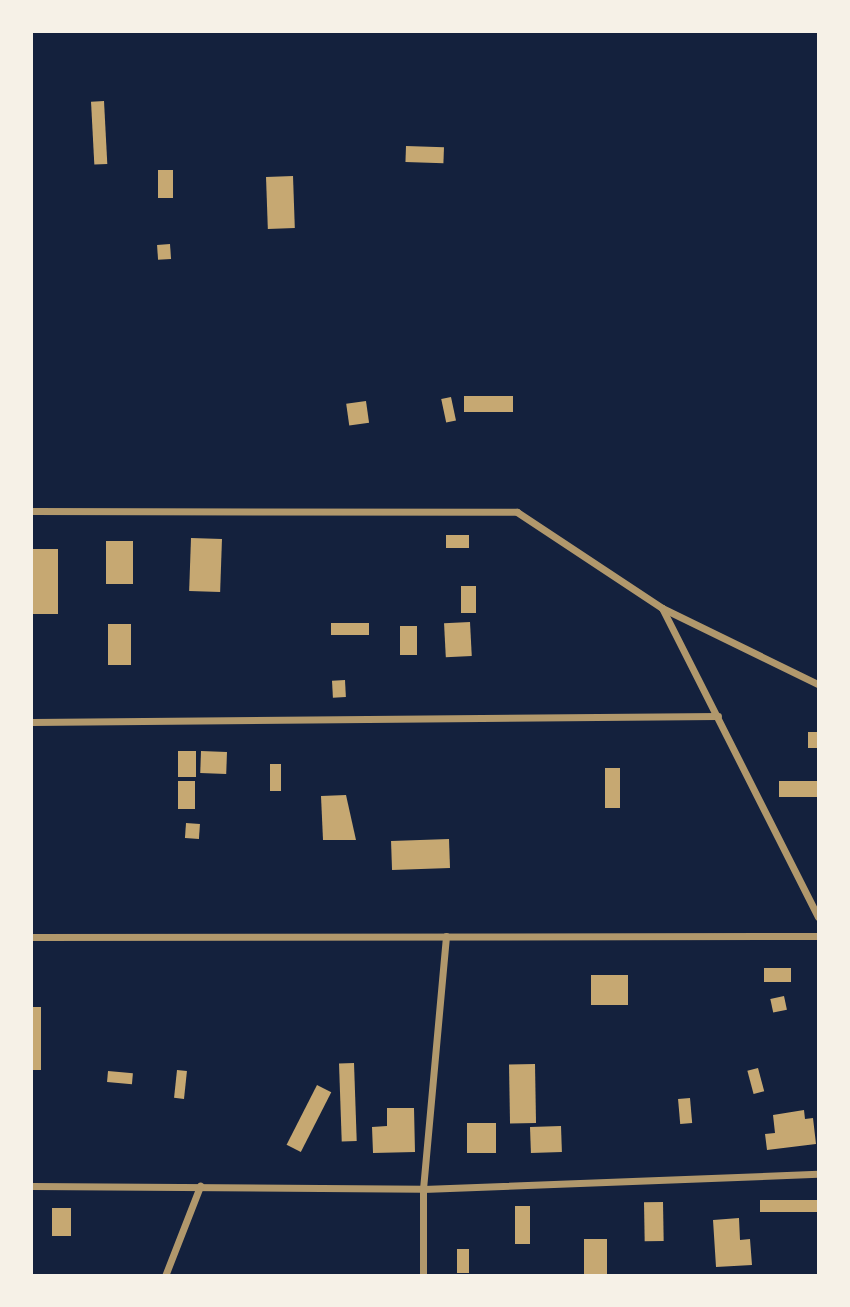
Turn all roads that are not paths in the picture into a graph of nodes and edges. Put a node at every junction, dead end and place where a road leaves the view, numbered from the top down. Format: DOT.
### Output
graph roads {
  1 [pos="32,511"];
  2 [pos="662,608"];
  3 [pos="818,684"];
  4 [pos="718,716"];
  5 [pos="32,722"];
  6 [pos="818,917"];
  7 [pos="446,936"];
  8 [pos="818,936"];
  9 [pos="32,937"];
  10 [pos="818,1174"];
  11 [pos="32,1186"];
  12 [pos="200,1186"];
  13 [pos="423,1189"];
  14 [pos="165,1276"];
  15 [pos="423,1276"];
  1 -- 2 [label="street"];
  2 -- 3 [label="street"];
  2 -- 4 [label="street"];
  4 -- 5 [label="street"];
  4 -- 6 [label="street"];
  7 -- 8 [label="street"];
  7 -- 9 [label="street"];
  7 -- 13 [label="street"];
  10 -- 13 [label="street"];
  11 -- 12 [label="street"];
  12 -- 13 [label="street"];
  12 -- 14 [label="street"];
  13 -- 15 [label="street"];
}
